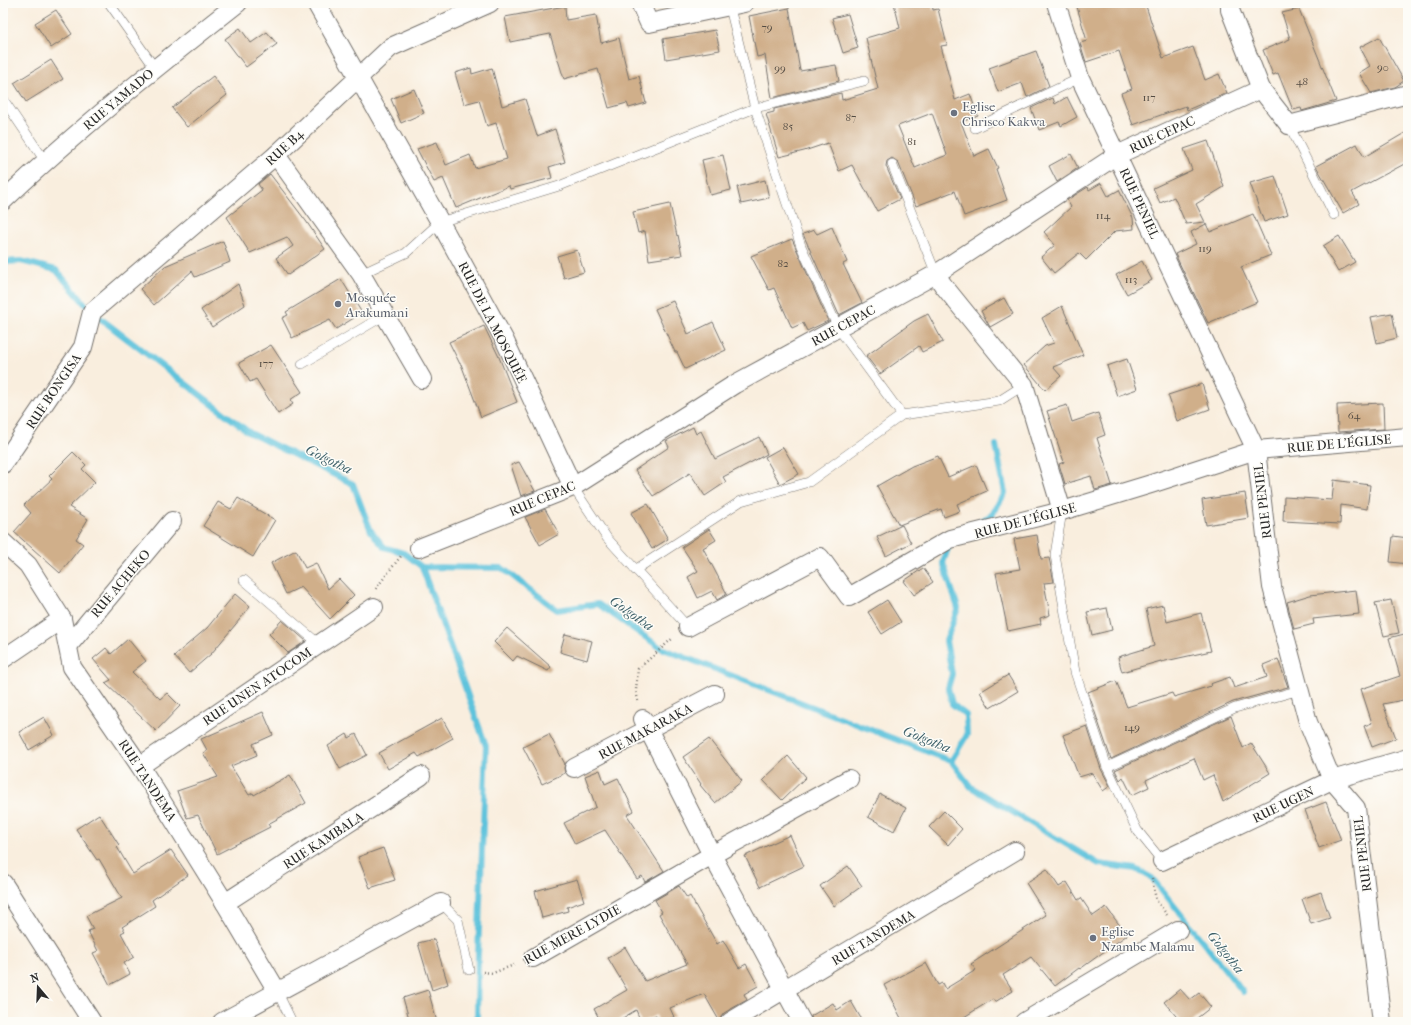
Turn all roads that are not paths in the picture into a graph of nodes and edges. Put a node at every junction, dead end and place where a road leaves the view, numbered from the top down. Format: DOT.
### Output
graph roads {
  1 [pos="109,3"];
  2 [pos="238,3"];
  3 [pos="316,3"];
  4 [pos="490,3"];
  5 [pos="640,3"];
  6 [pos="1056,3"];
  7 [pos="1230,3"];
  8 [pos="734,4"];
  9 [pos="155,68"];
  10 [pos="358,78"];
  11 [pos="1080,78"];
  12 [pos="864,81"];
  13 [pos="1261,89"];
  14 [pos="1408,94"];
  15 [pos="3,99"];
  16 [pos="755,108"];
  17 [pos="1289,126"];
  18 [pos="975,128"];
  19 [pos="1117,155"];
  20 [pos="276,156"];
  21 [pos="45,161"];
  22 [pos="892,164"];
  23 [pos="3,201"];
  24 [pos="1334,215"];
  25 [pos="440,222"];
  26 [pos="361,274"];
  27 [pos="936,274"];
  28 [pos="92,312"];
  29 [pos="385,315"];
  30 [pos="838,328"];
  31 [pos="302,364"];
  32 [pos="422,379"];
  33 [pos="1024,385"];
  34 [pos="902,415"];
  35 [pos="1408,437"];
  36 [pos="1256,450"];
  37 [pos="3,464"];
  38 [pos="573,487"];
  39 [pos="1062,511"];
  40 [pos="172,521"];
  41 [pos="3,542"];
  42 [pos="419,548"];
  43 [pos="635,570"];
  44 [pos="244,580"];
  45 [pos="374,607"];
  46 [pos="62,620"];
  47 [pos="688,627"];
  48 [pos="319,644"];
  49 [pos="68,646"];
  50 [pos="3,659"];
  51 [pos="1300,690"];
  52 [pos="715,694"];
  53 [pos="645,724"];
  54 [pos="1408,758"];
  55 [pos="140,766"];
  56 [pos="1107,767"];
  57 [pos="574,768"];
  58 [pos="421,776"];
  59 [pos="849,779"];
  60 [pos="1332,780"];
  61 [pos="1015,851"];
  62 [pos="712,855"];
  63 [pos="1162,862"];
  64 [pos="3,883"];
  65 [pos="225,903"];
  66 [pos="441,903"];
  67 [pos="1178,930"];
  68 [pos="533,958"];
  69 [pos="469,970"];
  70 [pos="785,990"];
  71 [pos="277,991"];
  72 [pos="92,1022"];
  73 [pos="222,1022"];
  74 [pos="292,1022"];
  75 [pos="730,1022"];
  76 [pos="802,1022"];
  77 [pos="1024,1022"];
  78 [pos="1382,1022"];
  1 -- 9 [label="lane"];
  2 -- 9 [label="street, RUE YAMADO"];
  3 -- 10 [label="street, RUE DE LA MOSQUÉE"];
  4 -- 10 [label="street, RUE B4"];
  5 -- 8 [label="street"];
  6 -- 11 [label="street, RUE PENIEL"];
  7 -- 13 [label="street"];
  8 -- 16 [label="lane"];
  9 -- 21 [label="street, RUE YAMADO"];
  10 -- 20 [label="street, RUE B4"];
  10 -- 25 [label="street, RUE DE LA MOSQUÉE"];
  11 -- 18 [label="lane"];
  11 -- 19 [label="street, RUE PENIEL"];
  12 -- 16 [label="lane"];
  13 -- 17 [label="street"];
  13 -- 19 [label="street, RUE CEPAC"];
  14 -- 17 [label="street"];
  15 -- 21 [label="lane"];
  16 -- 25 [label="lane"];
  16 -- 30 [label="lane"];
  17 -- 24 [label="lane"];
  19 -- 27 [label="street, RUE CEPAC"];
  19 -- 36 [label="street, RUE PENIEL"];
  20 -- 26 [label="street"];
  20 -- 28 [label="street, RUE B4"];
  21 -- 23 [label="street, RUE YAMADO"];
  22 -- 27 [label="lane"];
  25 -- 26 [label="lane"];
  25 -- 38 [label="street, RUE DE LA MOSQUÉE"];
  26 -- 29 [label="street"];
  27 -- 30 [label="street, RUE CEPAC"];
  27 -- 33 [label="street"];
  28 -- 37 [label="street, RUE BONGISA"];
  29 -- 31 [label="lane"];
  29 -- 32 [label="street"];
  30 -- 34 [label="lane"];
  30 -- 38 [label="street, RUE CEPAC"];
  33 -- 34 [label="lane"];
  33 -- 39 [label="street"];
  34 -- 43 [label="lane"];
  35 -- 36 [label="street, RUE DE L'ÉGLISE"];
  36 -- 39 [label="street, RUE DE L'ÉGLISE"];
  36 -- 51 [label="street, RUE PENIEL"];
  38 -- 42 [label="street, RUE CEPAC"];
  38 -- 43 [label="lane, RUE DE LA MOSQUÉE"];
  39 -- 47 [label="street, RUE DE L'ÉGLISE"];
  39 -- 56 [label="lane"];
  40 -- 49 [label="street, RUE ACHEKO"];
  41 -- 46 [label="street, RUE TANDEMA"];
  43 -- 47 [label="lane, RUE DE LA MOSQUÉE"];
  44 -- 48 [label="lane"];
  45 -- 48 [label="street, RUE UNEN ATOCOM"];
  46 -- 49 [label="street, RUE TANDEMA"];
  46 -- 50 [label="street"];
  48 -- 55 [label="street, RUE UNEN ATOCOM"];
  49 -- 55 [label="street, RUE TANDEMA"];
  51 -- 56 [label="lane"];
  51 -- 60 [label="street, RUE PENIEL"];
  52 -- 53 [label="street, RUE MAKARAKA"];
  53 -- 57 [label="street, RUE MAKARAKA"];
  53 -- 62 [label="street"];
  54 -- 60 [label="street, RUE UGEN"];
  55 -- 65 [label="street, RUE TANDEMA"];
  56 -- 63 [label="lane"];
  58 -- 65 [label="street, RUE KAMBALA"];
  59 -- 62 [label="street, RUE MERE LYDIE"];
  60 -- 63 [label="street, RUE UGEN"];
  60 -- 78 [label="street, RUE PENIEL"];
  61 -- 70 [label="street, RUE TANDEMA"];
  62 -- 68 [label="street, RUE MERE LYDIE"];
  62 -- 70 [label="street"];
  64 -- 72 [label="street"];
  65 -- 71 [label="street, RUE TANDEMA"];
  66 -- 69 [label="lane"];
  66 -- 71 [label="street"];
  67 -- 77 [label="street"];
  70 -- 75 [label="street, RUE TANDEMA"];
  70 -- 76 [label="street"];
  71 -- 73 [label="street"];
  71 -- 74 [label="lane, RUE TANDEMA"];
}
